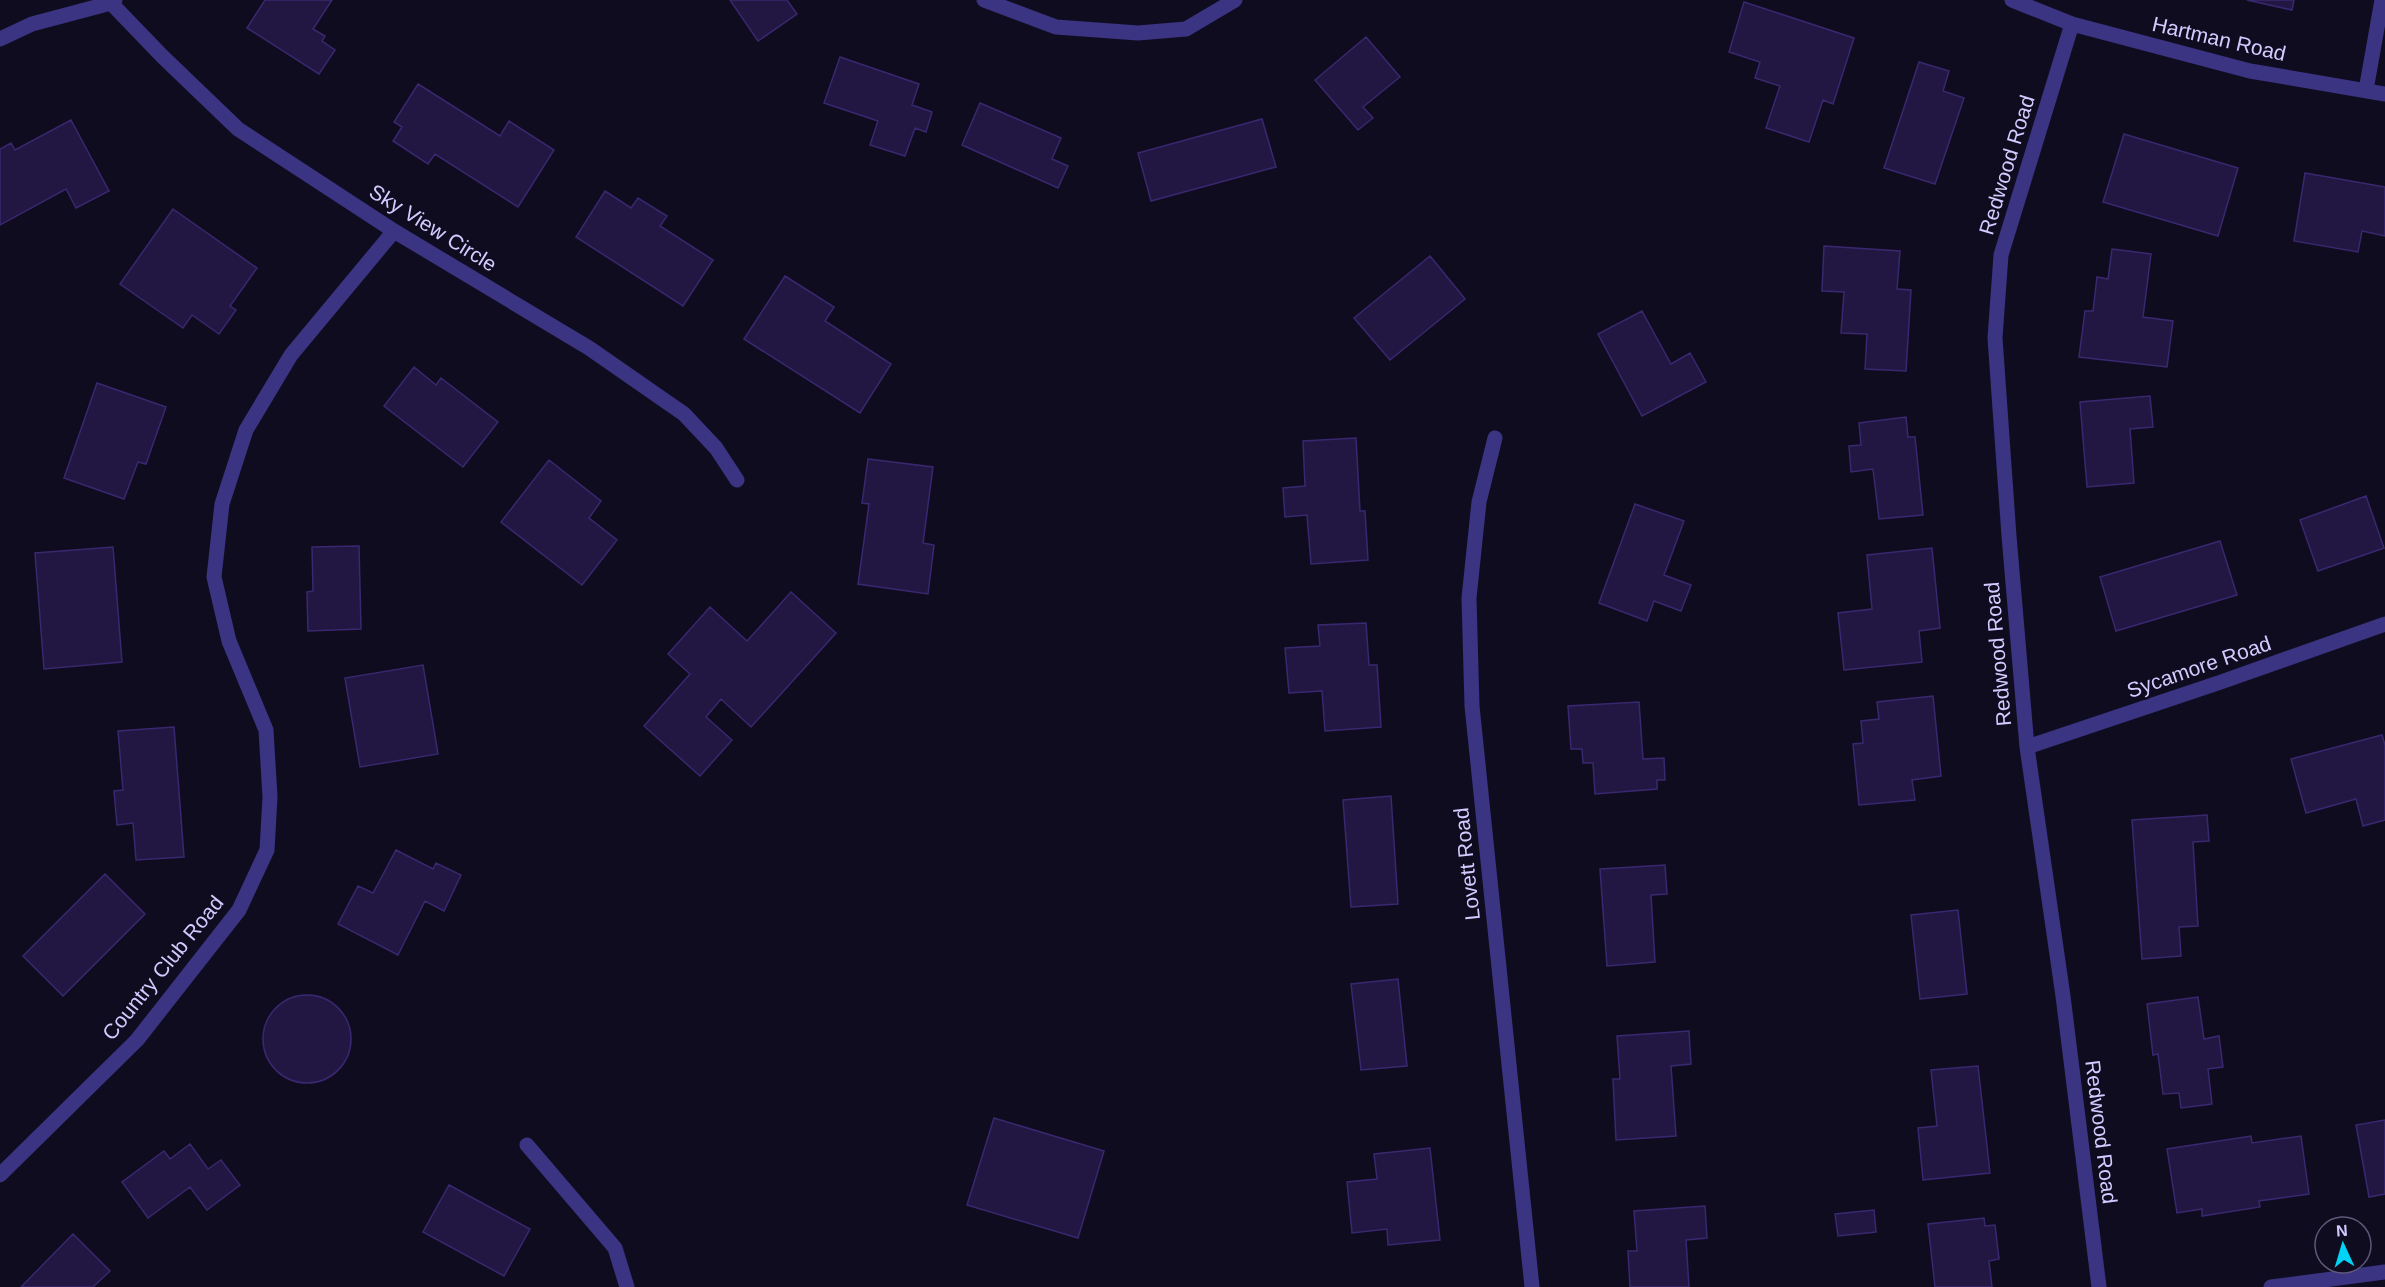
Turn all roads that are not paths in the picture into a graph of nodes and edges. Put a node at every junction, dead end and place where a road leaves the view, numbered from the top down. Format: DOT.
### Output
graph roads {
  1 [pos="984,0"];
  2 [pos="1235,0"];
  3 [pos="2012,0"];
  4 [pos="2382,0"];
  5 [pos="113,2"];
  6 [pos="2072,24"];
  7 [pos="0,39"];
  8 [pos="2366,90"];
  9 [pos="2385,94"];
  10 [pos="394,231"];
  11 [pos="1495,438"];
  12 [pos="737,480"];
  13 [pos="2385,624"];
  14 [pos="2027,747"];
  15 [pos="527,1145"];
  16 [pos="0,1175"];
  17 [pos="2385,1272"];
  18 [pos="627,1287"];
  19 [pos="1532,1287"];
  20 [pos="2098,1287"];
  21 [pos="2271,1287"];
  1 -- 2 [label="street"];
  3 -- 6 [label="street, Hartman Road"];
  4 -- 8 [label="street"];
  5 -- 7 [label="street"];
  5 -- 10 [label="street, Sky View Circle"];
  6 -- 8 [label="street, Hartman Road"];
  6 -- 14 [label="street, Redwood Road"];
  8 -- 9 [label="street, Hartman Road"];
  10 -- 12 [label="street, Sky View Circle"];
  10 -- 16 [label="street, Country Club Road"];
  11 -- 19 [label="street, Lovett Road"];
  13 -- 14 [label="street, Sycamore Road"];
  14 -- 20 [label="street, Redwood Road"];
  15 -- 18 [label="street"];
  17 -- 21 [label="street"];
}
